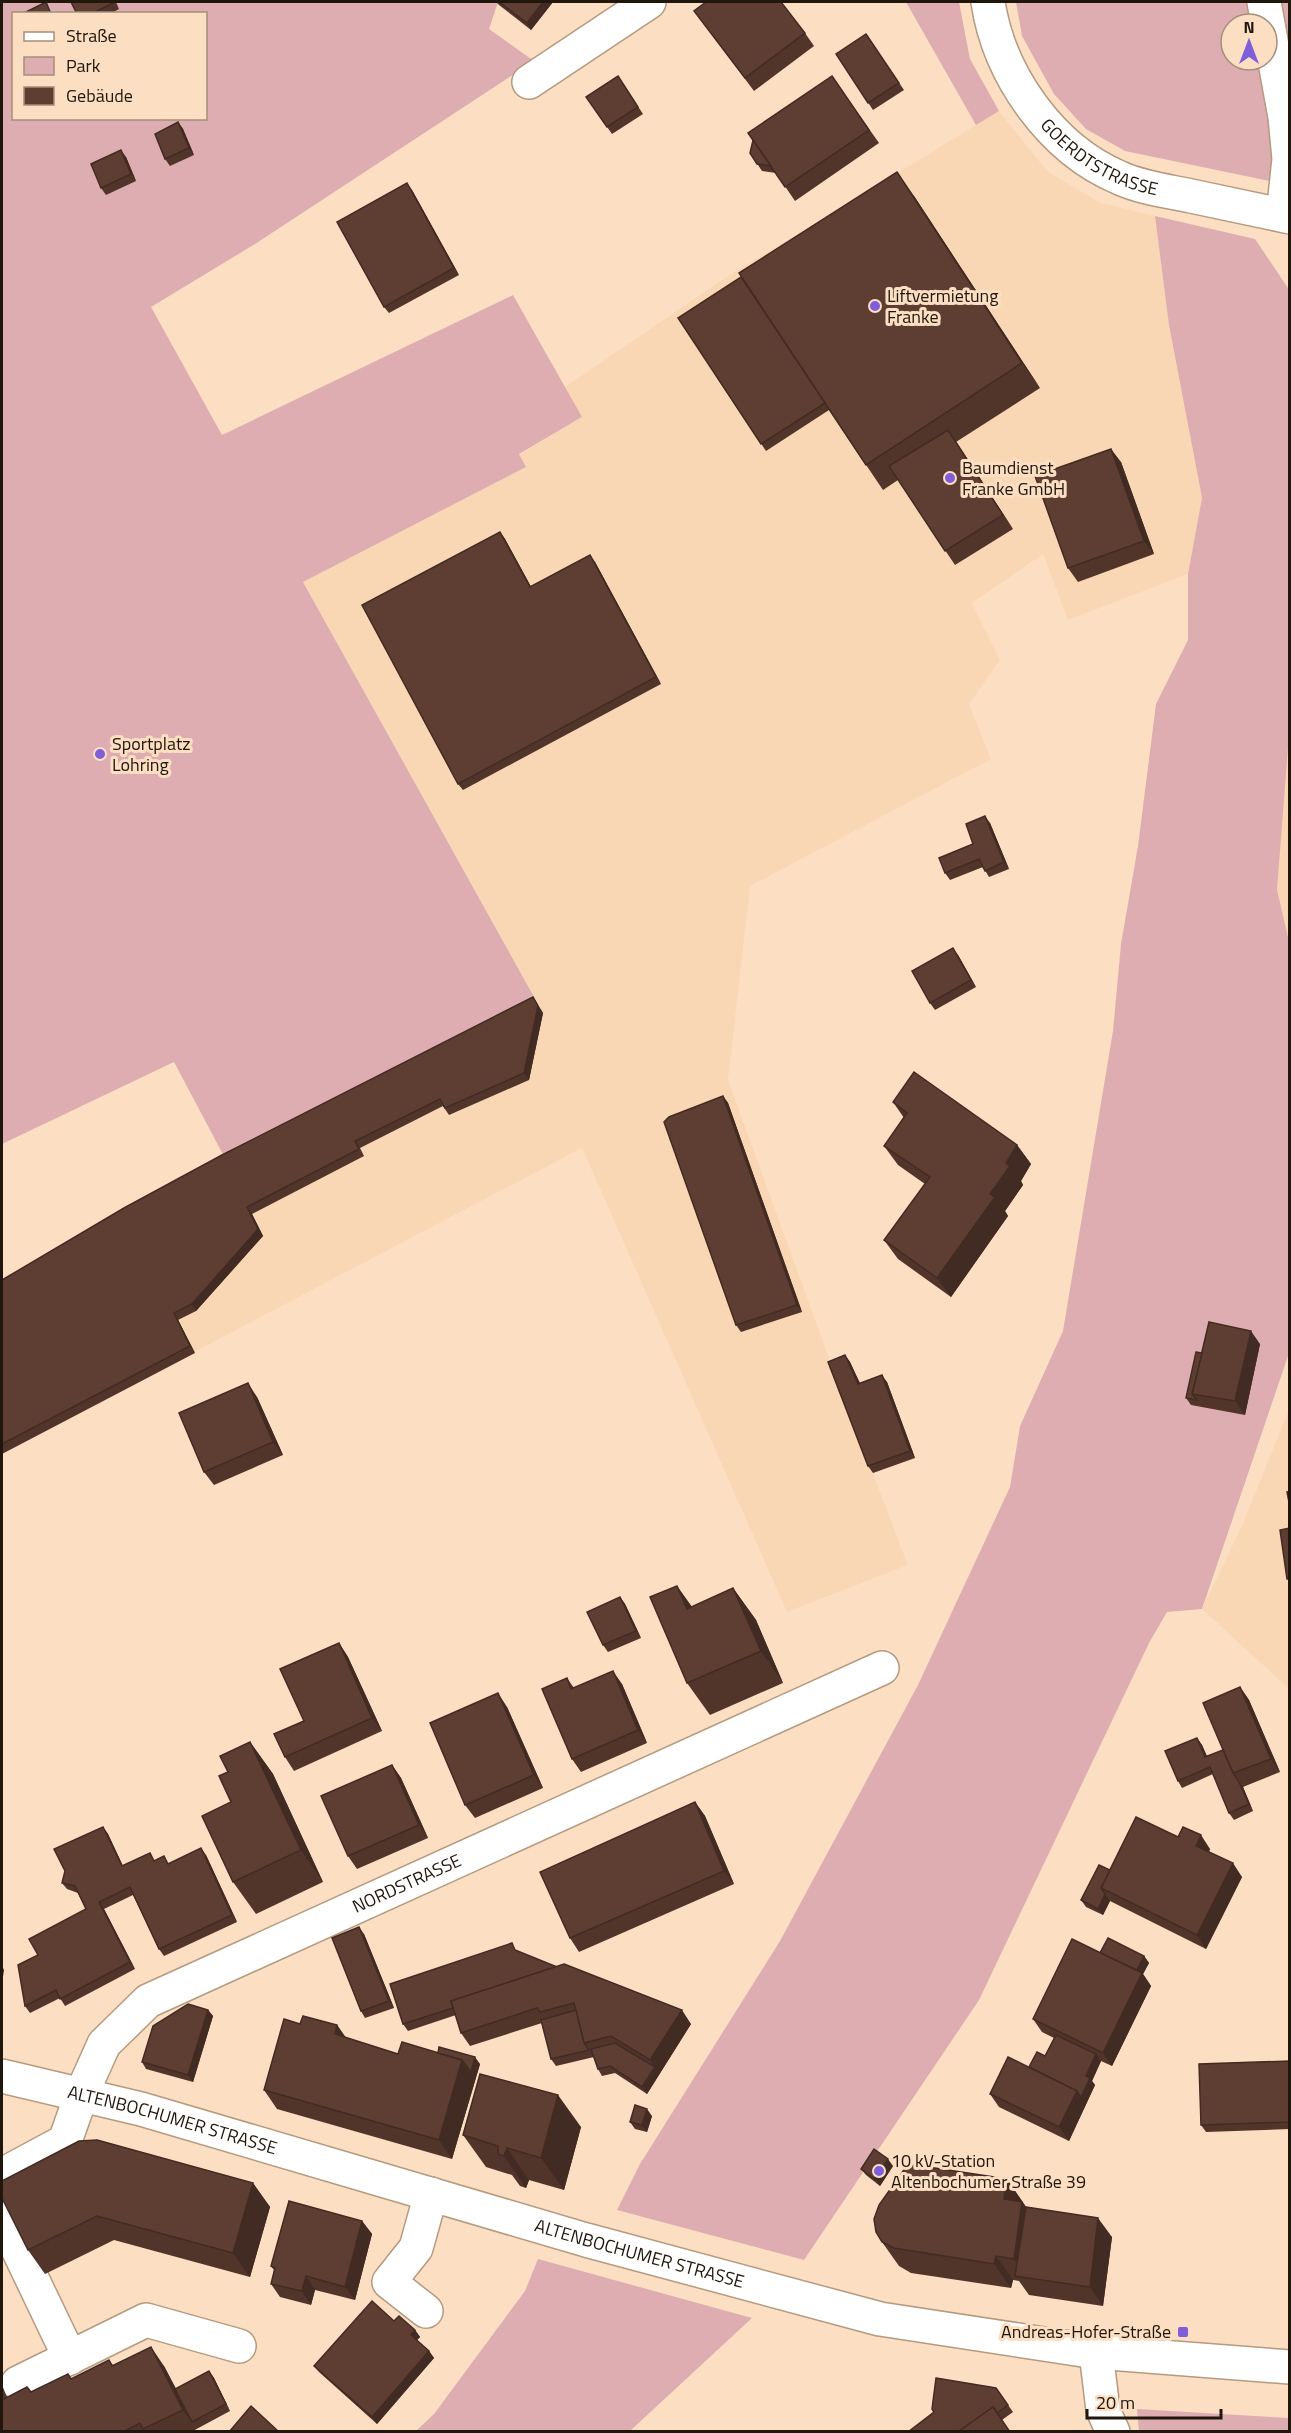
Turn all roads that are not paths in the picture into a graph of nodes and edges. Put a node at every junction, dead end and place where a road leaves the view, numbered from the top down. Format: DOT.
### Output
graph roads {
  1 [pos="649,2"];
  2 [pos="988,2"];
  3 [pos="1264,2"];
  4 [pos="529,82"];
  5 [pos="1286,216"];
  6 [pos="882,1668"];
  7 [pos="2,2076"];
  8 [pos="82,2093"];
  9 [pos="2,2175"];
  10 [pos="431,2194"];
  11 [pos="2,2216"];
  12 [pos="426,2312"];
  13 [pos="239,2346"];
  14 [pos="1096,2352"];
  15 [pos="70,2358"];
  16 [pos="1290,2367"];
  17 [pos="18,2383"];
  18 [pos="1113,2432"];
  1 -- 4 [label="street"];
  2 -- 5 [label="street, GOERDTSTRASSE"];
  3 -- 5 [label="street"];
  6 -- 8 [label="street, NORDSTRASSE"];
  7 -- 8 [label="street, ALTENBOCHUMER STRASSE"];
  8 -- 9 [label="street, NORDSTRASSE"];
  8 -- 10 [label="street, ALTENBOCHUMER STRASSE"];
  10 -- 12 [label="street"];
  10 -- 14 [label="street, ALTENBOCHUMER STRASSE"];
  11 -- 15 [label="street"];
  13 -- 15 [label="street"];
  14 -- 16 [label="street, ALTENBOCHUMER STRASSE"];
  14 -- 18 [label="street"];
  15 -- 17 [label="street"];
}
